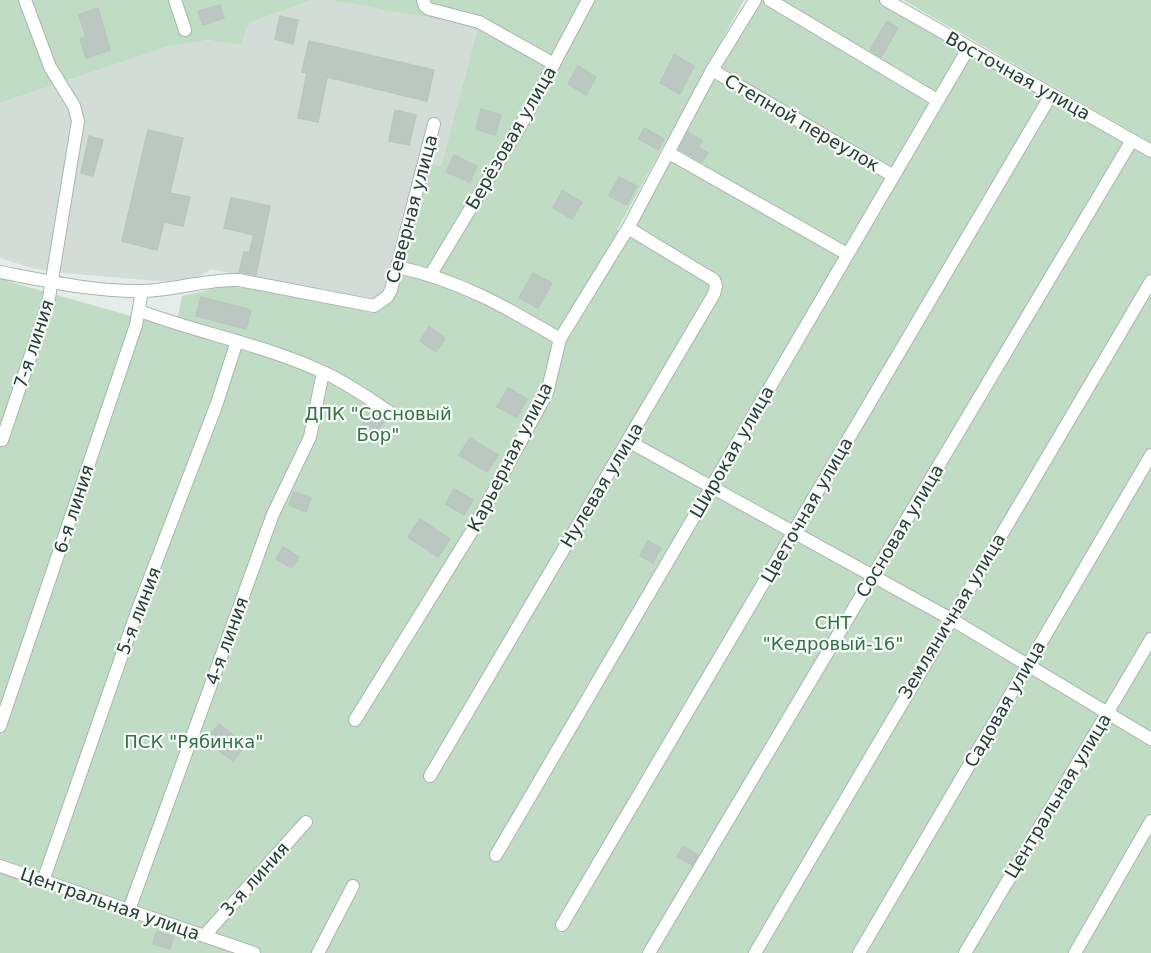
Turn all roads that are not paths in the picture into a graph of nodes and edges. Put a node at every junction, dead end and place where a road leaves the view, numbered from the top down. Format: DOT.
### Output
graph roads {
  1 [pos="25,0"];
  2 [pos="175,0"];
  3 [pos="423,0"];
  4 [pos="588,0"];
  5 [pos="755,0"];
  6 [pos="770,0"];
  7 [pos="886,0"];
  8 [pos="185,30"];
  9 [pos="968,49"];
  10 [pos="554,64"];
  11 [pos="712,70"];
  12 [pos="1051,94"];
  13 [pos="937,100"];
  14 [pos="434,124"];
  15 [pos="1132,140"];
  16 [pos="1151,151"];
  17 [pos="669,153"];
  18 [pos="892,175"];
  19 [pos="627,228"];
  20 [pos="848,254"];
  21 [pos="397,267"];
  22 [pos="0,272"];
  23 [pos="430,274"];
  24 [pos="1151,281"];
  25 [pos="52,283"];
  26 [pos="142,291"];
  27 [pos="140,311"];
  28 [pos="560,339"];
  29 [pos="237,341"];
  30 [pos="323,372"];
  31 [pos="388,411"];
  32 [pos="2,440"];
  33 [pos="628,441"];
  34 [pos="1151,454"];
  35 [pos="711,487"];
  36 [pos="795,531"];
  37 [pos="873,576"];
  38 [pos="951,619"];
  39 [pos="1151,639"];
  40 [pos="1028,664"];
  41 [pos="1107,714"];
  42 [pos="355,720"];
  43 [pos="0,726"];
  44 [pos="1151,739"];
  45 [pos="430,776"];
  46 [pos="1151,821"];
  47 [pos="306,822"];
  48 [pos="496,855"];
  49 [pos="0,867"];
  50 [pos="43,881"];
  51 [pos="353,886"];
  52 [pos="129,910"];
  53 [pos="562,925"];
  54 [pos="204,936"];
  55 [pos="254,953"];
  56 [pos="318,953"];
  57 [pos="649,953"];
  58 [pos="755,953"];
  59 [pos="859,953"];
  60 [pos="965,953"];
  61 [pos="1074,953"];
  1 -- 25 [label="street, 7-я линия"];
  2 -- 8 [label="street"];
  3 -- 10 [label="street"];
  4 -- 10 [label="street, Берёзовая улица"];
  5 -- 11 [label="street, Карьерная улица"];
  6 -- 13 [label="street"];
  7 -- 9 [label="street, Восточная улица"];
  9 -- 12 [label="street, Восточная улица"];
  9 -- 13 [label="street, Широкая улица"];
  10 -- 23 [label="street, Берёзовая улица"];
  11 -- 17 [label="street, Карьерная улица"];
  11 -- 18 [label="street, Степной переулок"];
  12 -- 15 [label="street, Восточная улица"];
  12 -- 36 [label="street, Цветочная улица"];
  13 -- 18 [label="street, Широкая улица"];
  14 -- 21 [label="street, Северная улица"];
  15 -- 16 [label="street, Восточная улица"];
  15 -- 37 [label="street, Сосновая улица"];
  17 -- 19 [label="street, Карьерная улица"];
  17 -- 20 [label="street"];
  18 -- 20 [label="street, Широкая улица"];
  19 -- 28 [label="street, Карьерная улица"];
  19 -- 33 [label="street, Нулевая улица"];
  20 -- 35 [label="street, Широкая улица"];
  21 -- 23 [label="street"];
  21 -- 26 [label="street, Северная улица"];
  22 -- 25 [label="street"];
  23 -- 28 [label="street"];
  24 -- 38 [label="street, Земляничная улица"];
  25 -- 26 [label="street"];
  25 -- 32 [label="street, 7-я линия"];
  26 -- 27 [label="street, 6-я линия"];
  27 -- 29 [label="street"];
  27 -- 43 [label="street, 6-я линия"];
  28 -- 42 [label="street, Карьерная улица"];
  29 -- 30 [label="street"];
  29 -- 50 [label="street, 5-я линия"];
  30 -- 31 [label="street"];
  30 -- 52 [label="street, 4-я линия"];
  33 -- 35 [label="street"];
  33 -- 45 [label="street, Нулевая улица"];
  34 -- 40 [label="street, Садовая улица"];
  35 -- 36 [label="street"];
  35 -- 48 [label="street, Широкая улица"];
  36 -- 37 [label="street"];
  36 -- 53 [label="street, Цветочная улица"];
  37 -- 38 [label="street"];
  37 -- 57 [label="street, Сосновая улица"];
  38 -- 40 [label="street"];
  38 -- 58 [label="street, Земляничная улица"];
  39 -- 41 [label="street, Центральная улица"];
  40 -- 41 [label="street"];
  40 -- 59 [label="street, Садовая улица"];
  41 -- 44 [label="street"];
  41 -- 60 [label="street, Центральная улица"];
  46 -- 61 [label="street"];
  47 -- 54 [label="street, 3-я линия"];
  49 -- 50 [label="street, Центральная улица"];
  50 -- 52 [label="street, Центральная улица"];
  51 -- 56 [label="street"];
  52 -- 54 [label="street, Центральная улица"];
  54 -- 55 [label="street, Центральная улица"];
}
